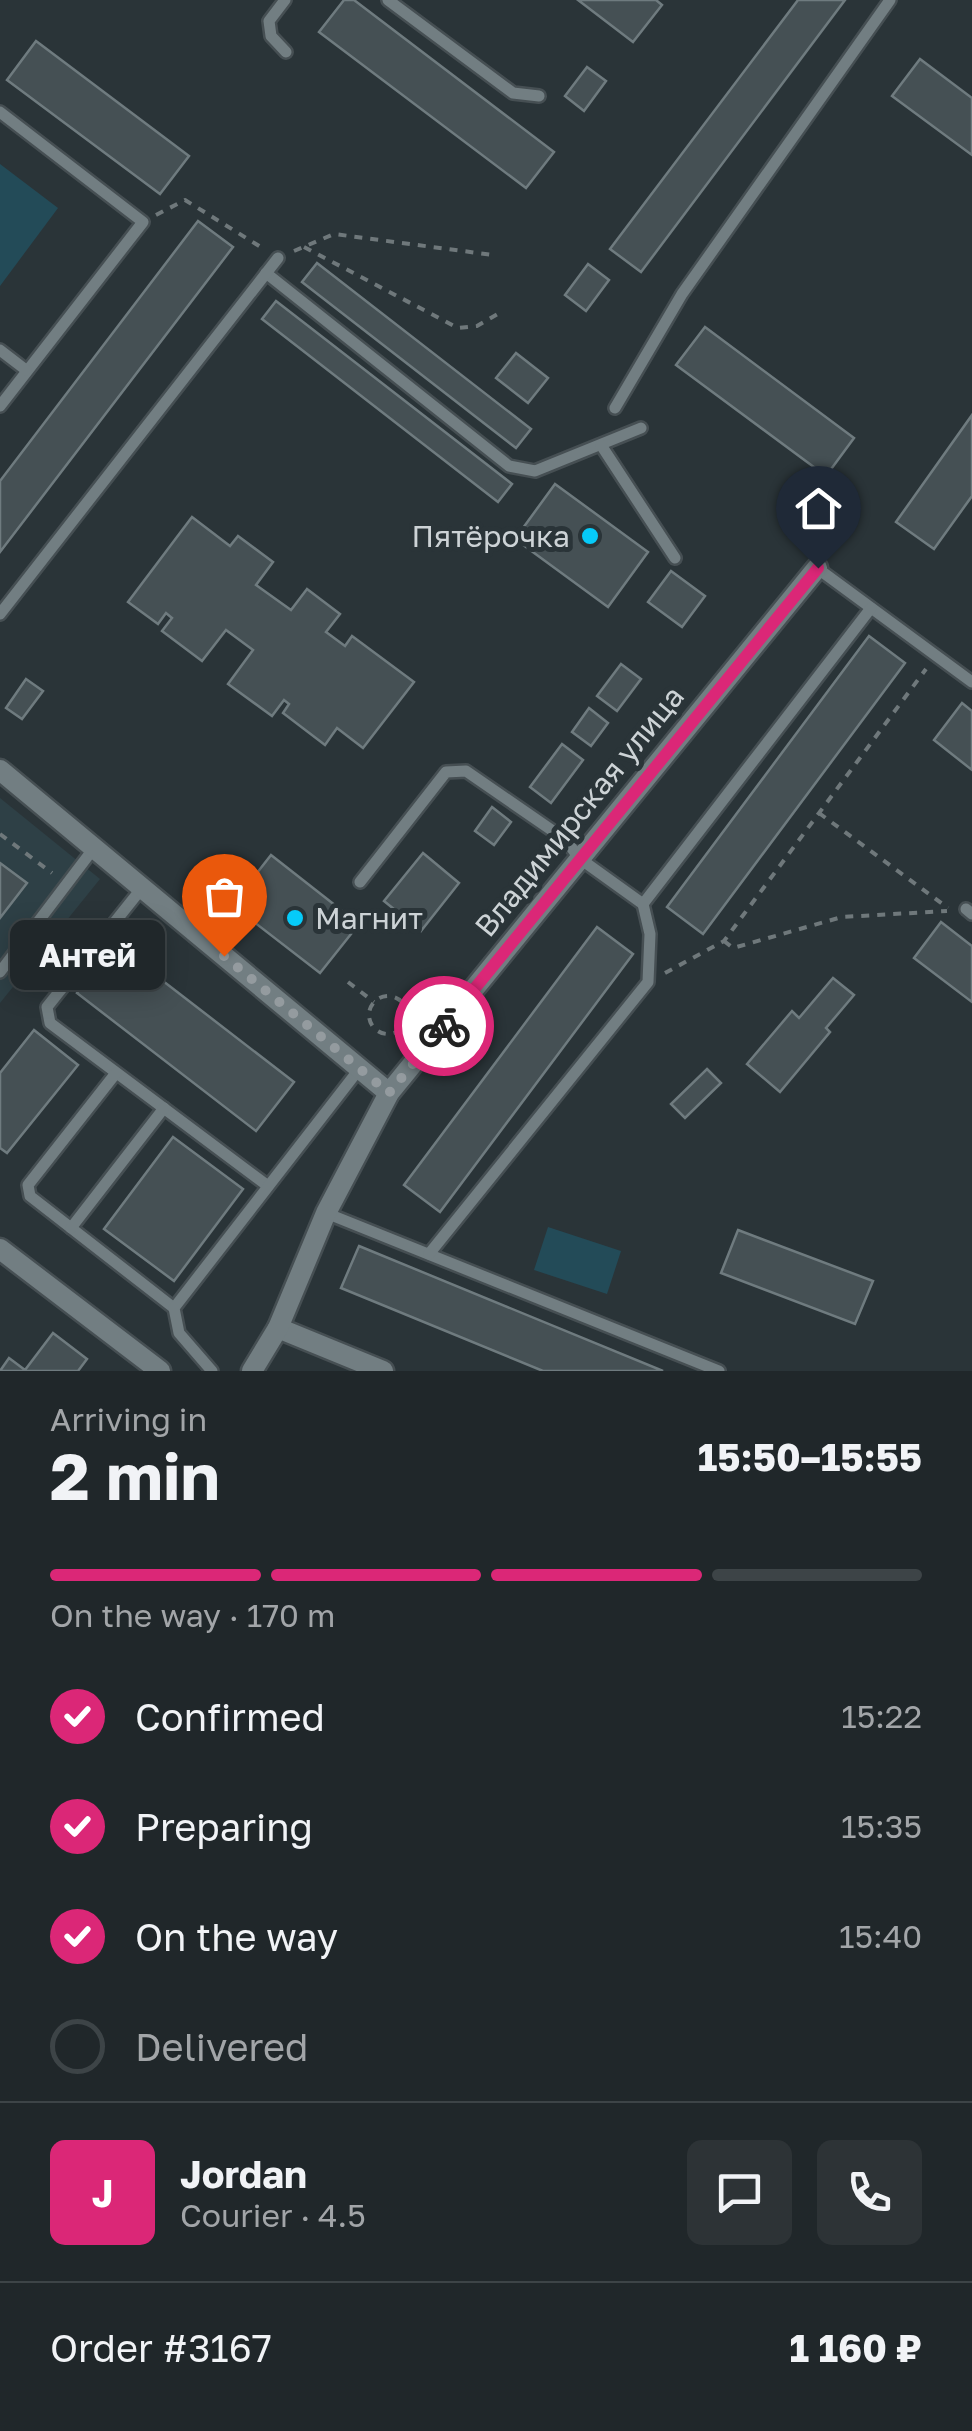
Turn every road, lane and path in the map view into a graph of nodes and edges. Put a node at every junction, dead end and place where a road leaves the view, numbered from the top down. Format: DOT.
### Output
graph roads {
  1 [pos="285,0"];
  2 [pos="388,0"];
  3 [pos="890,0"];
  4 [pos="286,52"];
  5 [pos="539,96"];
  6 [pos="0,112"];
  7 [pos="143,222"];
  8 [pos="304,247"];
  9 [pos="493,256"];
  10 [pos="278,258"];
  11 [pos="266,273"];
  12 [pos="503,311"];
  13 [pos="0,350"];
  14 [pos="26,370"];
  15 [pos="0,406"];
  16 [pos="614,408"];
  17 [pos="640,428"];
  18 [pos="600,444"];
  19 [pos="675,558"];
  20 [pos="818,568"];
  21 [pos="871,608"];
  22 [pos="0,614"];
  23 [pos="936,656"];
  24 [pos="972,682"];
  25 [pos="0,770"];
  26 [pos="819,813"];
  27 [pos="0,834"];
  28 [pos="94,848"];
  29 [pos="579,858"];
  30 [pos="360,882"];
  31 [pos="66,884"];
  32 [pos="142,888"];
  33 [pos="643,904"];
  34 [pos="724,940"];
  35 [pos="0,972"];
  36 [pos="348,982"];
  37 [pos="648,982"];
  38 [pos="374,1002"];
  39 [pos="443,1009"];
  40 [pos="407,1012"];
  41 [pos="360,1068"];
  42 [pos="116,1073"];
  43 [pos="389,1093"];
  44 [pos="164,1108"];
  45 [pos="268,1186"];
  46 [pos="326,1213"];
  47 [pos="70,1228"];
  48 [pos="0,1249"];
  49 [pos="429,1254"];
  50 [pos="174,1308"];
  51 [pos="278,1328"];
  52 [pos="160,1371"];
  53 [pos="212,1371"];
  54 [pos="252,1371"];
  55 [pos="383,1371"];
  56 [pos="719,1371"];
  1 -- 4 [label="lane"];
  2 -- 5 [label="lane"];
  3 -- 16 [label="lane"];
  6 -- 7 [label="lane"];
  7 -- 10 [label="path"];
  7 -- 14 [label="lane"];
  8 -- 9 [label="path"];
  8 -- 10 [label="path"];
  8 -- 12 [label="path"];
  10 -- 11 [label="lane"];
  11 -- 18 [label="lane"];
  11 -- 22 [label="lane"];
  13 -- 14 [label="lane"];
  14 -- 15 [label="lane"];
  17 -- 18 [label="lane"];
  18 -- 19 [label="lane"];
  20 -- 21 [label="lane"];
  20 -- 29 [label="street, Владимирская улица"];
  21 -- 23 [label="lane"];
  21 -- 33 [label="lane"];
  23 -- 24 [label="lane"];
  23 -- 26 [label="path"];
  25 -- 28 [label="street"];
  26 -- 34 [label="path"];
  26 -- 34 [label="path"];
  27 -- 31 [label="path"];
  28 -- 31 [label="lane"];
  28 -- 32 [label="street"];
  29 -- 30 [label="lane"];
  29 -- 33 [label="lane"];
  29 -- 43 [label="street, Владимирская улица"];
  31 -- 35 [label="lane"];
  32 -- 41 [label="street"];
  32 -- 42 [label="lane"];
  33 -- 37 [label="lane"];
  34 -- 37 [label="path"];
  36 -- 38 [label="path"];
  37 -- 49 [label="lane"];
  38 -- 40 [label="path"];
  38 -- 40 [label="path"];
  39 -- 40 [label="path"];
  41 -- 43 [label="street"];
  41 -- 45 [label="lane"];
  42 -- 44 [label="lane"];
  42 -- 47 [label="lane"];
  43 -- 46 [label="street, Владимирская улица"];
  44 -- 45 [label="lane"];
  44 -- 47 [label="lane"];
  45 -- 50 [label="lane"];
  46 -- 49 [label="lane"];
  46 -- 51 [label="street, Владимирская улица"];
  47 -- 50 [label="lane"];
  48 -- 52 [label="street"];
  49 -- 56 [label="lane"];
  50 -- 53 [label="lane"];
  51 -- 54 [label="street, Владимирская улица"];
  51 -- 55 [label="street"];
}
